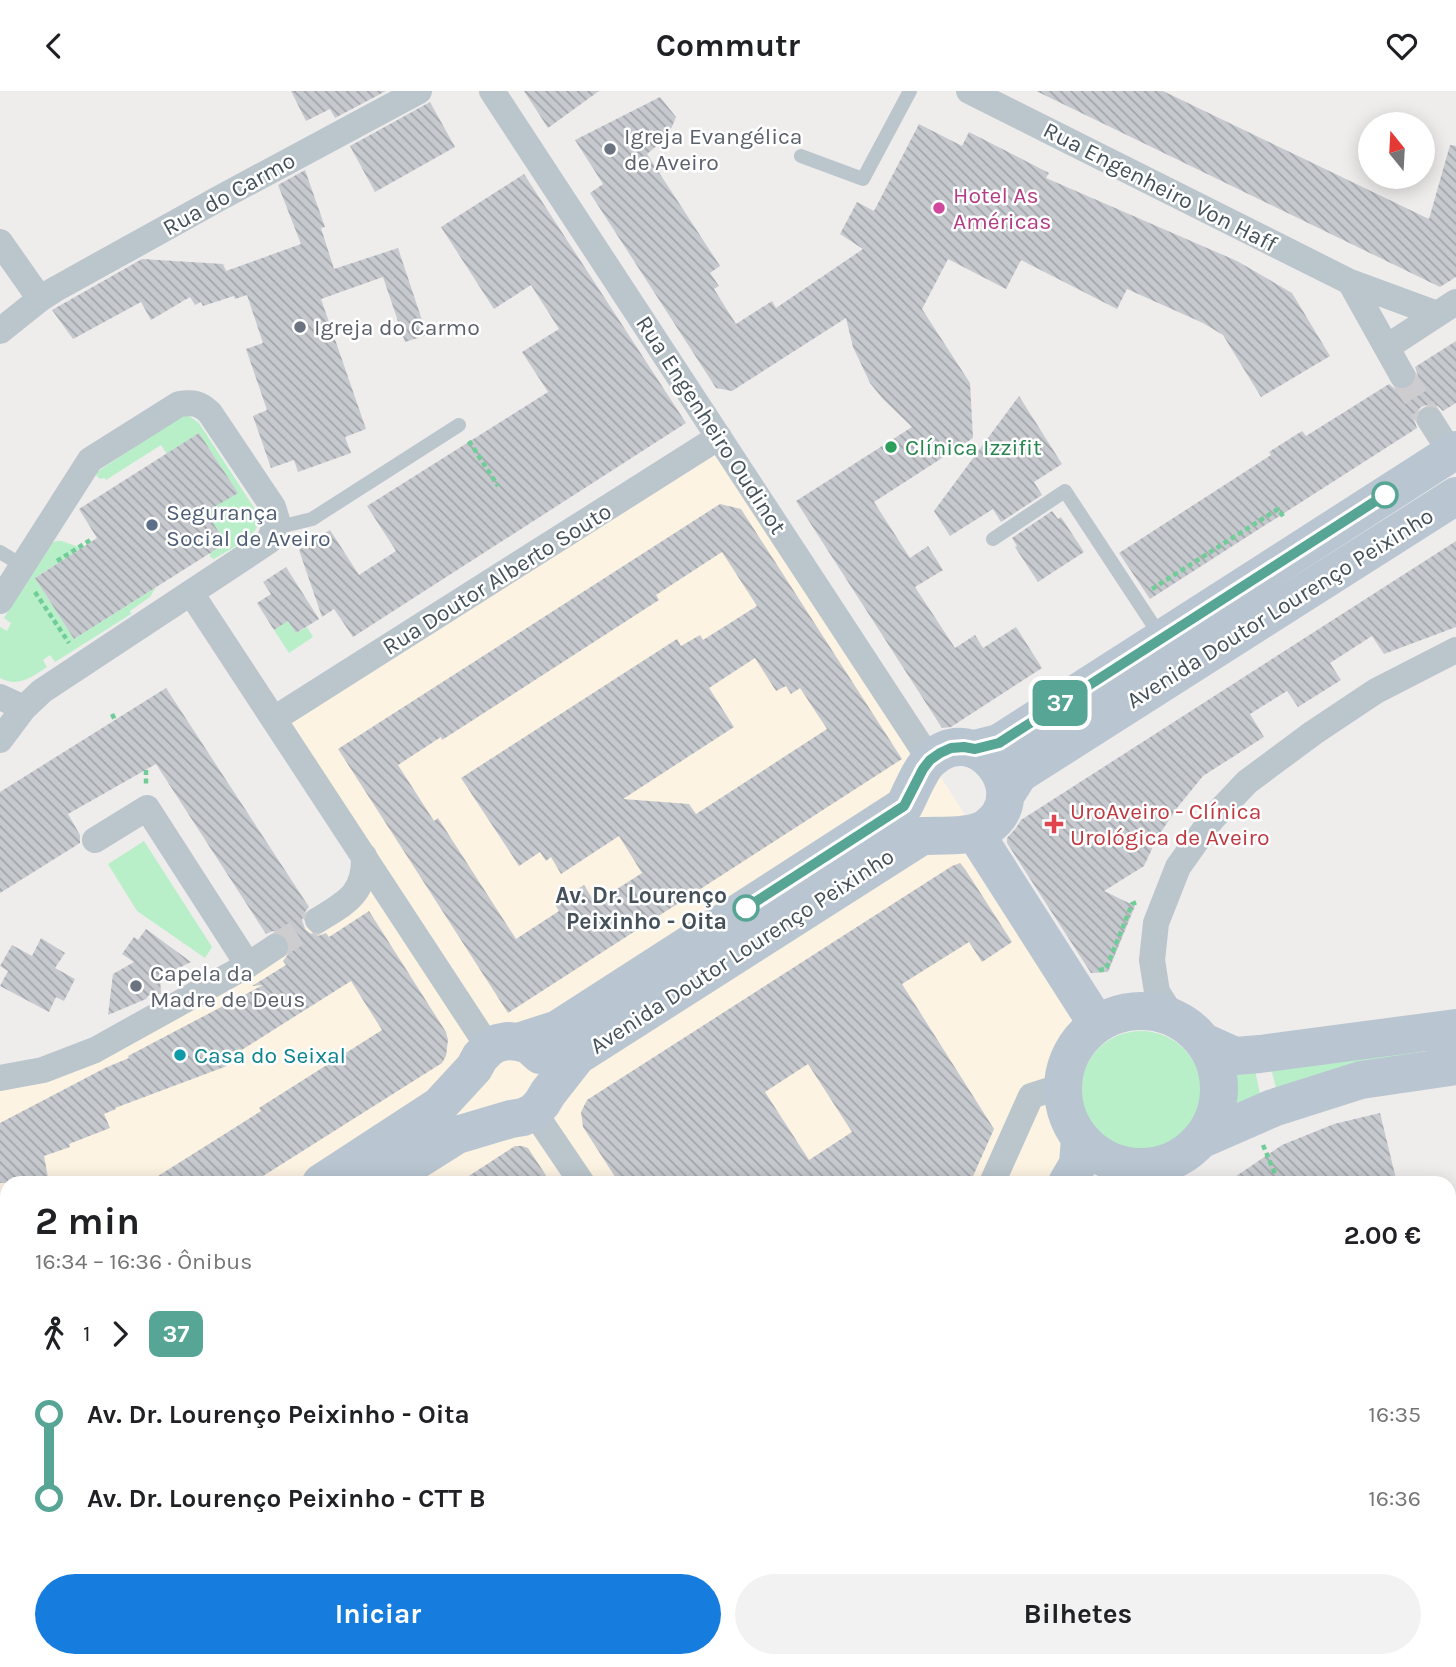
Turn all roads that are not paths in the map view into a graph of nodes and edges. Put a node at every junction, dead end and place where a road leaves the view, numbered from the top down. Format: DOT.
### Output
graph roads {
  1 [pos="419,91"];
  2 [pos="492,91"];
  3 [pos="911,91"];
  4 [pos="969,91"];
  5 [pos="801,156"];
  6 [pos="0,242"];
  7 [pos="1350,282"];
  8 [pos="40,299"];
  9 [pos="1447,308"];
  10 [pos="0,331"];
  11 [pos="1387,347"];
  12 [pos="1402,375"];
  13 [pos="1430,419"];
  14 [pos="459,425"];
  15 [pos="719,437"];
  16 [pos="1454,451"];
  17 [pos="1456,496"];
  18 [pos="275,528"];
  19 [pos="993,539"];
  20 [pos="0,552"];
  21 [pos="22,568"];
  22 [pos="191,593"];
  23 [pos="0,601"];
  24 [pos="1162,638"];
  25 [pos="1456,650"];
  26 [pos="0,697"];
  27 [pos="24,708"];
  28 [pos="274,719"];
  29 [pos="0,740"];
  30 [pos="975,749"];
  31 [pos="924,770"];
  32 [pos="1005,796"];
  33 [pos="963,834"];
  34 [pos="95,840"];
  35 [pos="364,856"];
  36 [pos="349,901"];
  37 [pos="397,906"];
  38 [pos="318,920"];
  39 [pos="275,947"];
  40 [pos="248,965"];
  41 [pos="1174,1017"];
  42 [pos="1097,1024"];
  43 [pos="1456,1028"];
  44 [pos="1204,1042"];
  45 [pos="494,1053"];
  46 [pos="1456,1066"];
  47 [pos="0,1078"];
  48 [pos="1062,1086"];
  49 [pos="531,1108"];
  50 [pos="1080,1138"];
  51 [pos="1202,1139"];
  52 [pos="1142,1175"];
  53 [pos="332,1176"];
  54 [pos="392,1176"];
  55 [pos="577,1176"];
  56 [pos="995,1176"];
  57 [pos="1071,1176"];
  1 -- 8 [label="street, Rua do Carmo"];
  2 -- 15 [label="street, Rua Engenheiro Oudinot"];
  3 -- 5 [label="lane"];
  4 -- 7 [label="street, Rua Engenheiro Von Haff"];
  6 -- 8 [label="street"];
  7 -- 9 [label="street, Rua Engenheiro Von Haff"];
  7 -- 11 [label="street"];
  8 -- 10 [label="street, Rua do Carmo"];
  9 -- 11 [label="street"];
  11 -- 12 [label="street"];
  13 -- 16 [label="street"];
  14 -- 18 [label="lane"];
  15 -- 28 [label="street, Rua Doutor Alberto Souto"];
  15 -- 31 [label="street, Rua Engenheiro Oudinot"];
  16 -- 24 [label="main road, Avenida Doutor Lourenço Peixinho"];
  17 -- 32 [label="main road, Avenida Doutor Lourenço Peixinho"];
  18 -- 21 [label="street"];
  18 -- 22 [label="street"];
  19 -- 24 [label="lane"];
  20 -- 21 [label="lane"];
  21 -- 23 [label="street"];
  22 -- 27 [label="street"];
  22 -- 28 [label="street"];
  24 -- 30 [label="main road, Avenida Doutor Lourenço Peixinho"];
  25 -- 41 [label="street"];
  26 -- 27 [label="street"];
  27 -- 29 [label="street"];
  28 -- 35 [label="street"];
  30 -- 31 [label="main road, Avenida Doutor Lourenço Peixinho"];
  30 -- 32 [label="main road"];
  31 -- 33 [label="main road"];
  31 -- 45 [label="main road, Avenida Doutor Lourenço Peixinho"];
  32 -- 33 [label="main road, Avenida Doutor Lourenço Peixinho"];
  33 -- 42 [label="main road"];
  33 -- 49 [label="main road, Avenida Doutor Lourenço Peixinho"];
  34 -- 40 [label="street"];
  35 -- 36 [label="street"];
  35 -- 37 [label="street"];
  36 -- 37 [label="street"];
  36 -- 38 [label="street"];
  37 -- 45 [label="street"];
  39 -- 40 [label="street"];
  40 -- 47 [label="street"];
  41 -- 42 [label="main road"];
  41 -- 44 [label="main road"];
  42 -- 48 [label="main road"];
  43 -- 44 [label="main road"];
  44 -- 51 [label="main road"];
  45 -- 49 [label="main road"];
  45 -- 49 [label="main road"];
  45 -- 53 [label="main road, Avenida Doutor Lourenço Peixinho"];
  46 -- 51 [label="main road"];
  48 -- 50 [label="main road"];
  48 -- 56 [label="street"];
  49 -- 54 [label="main road"];
  49 -- 55 [label="street"];
  50 -- 52 [label="main road"];
  50 -- 57 [label="main road"];
  51 -- 52 [label="main road"];
}
